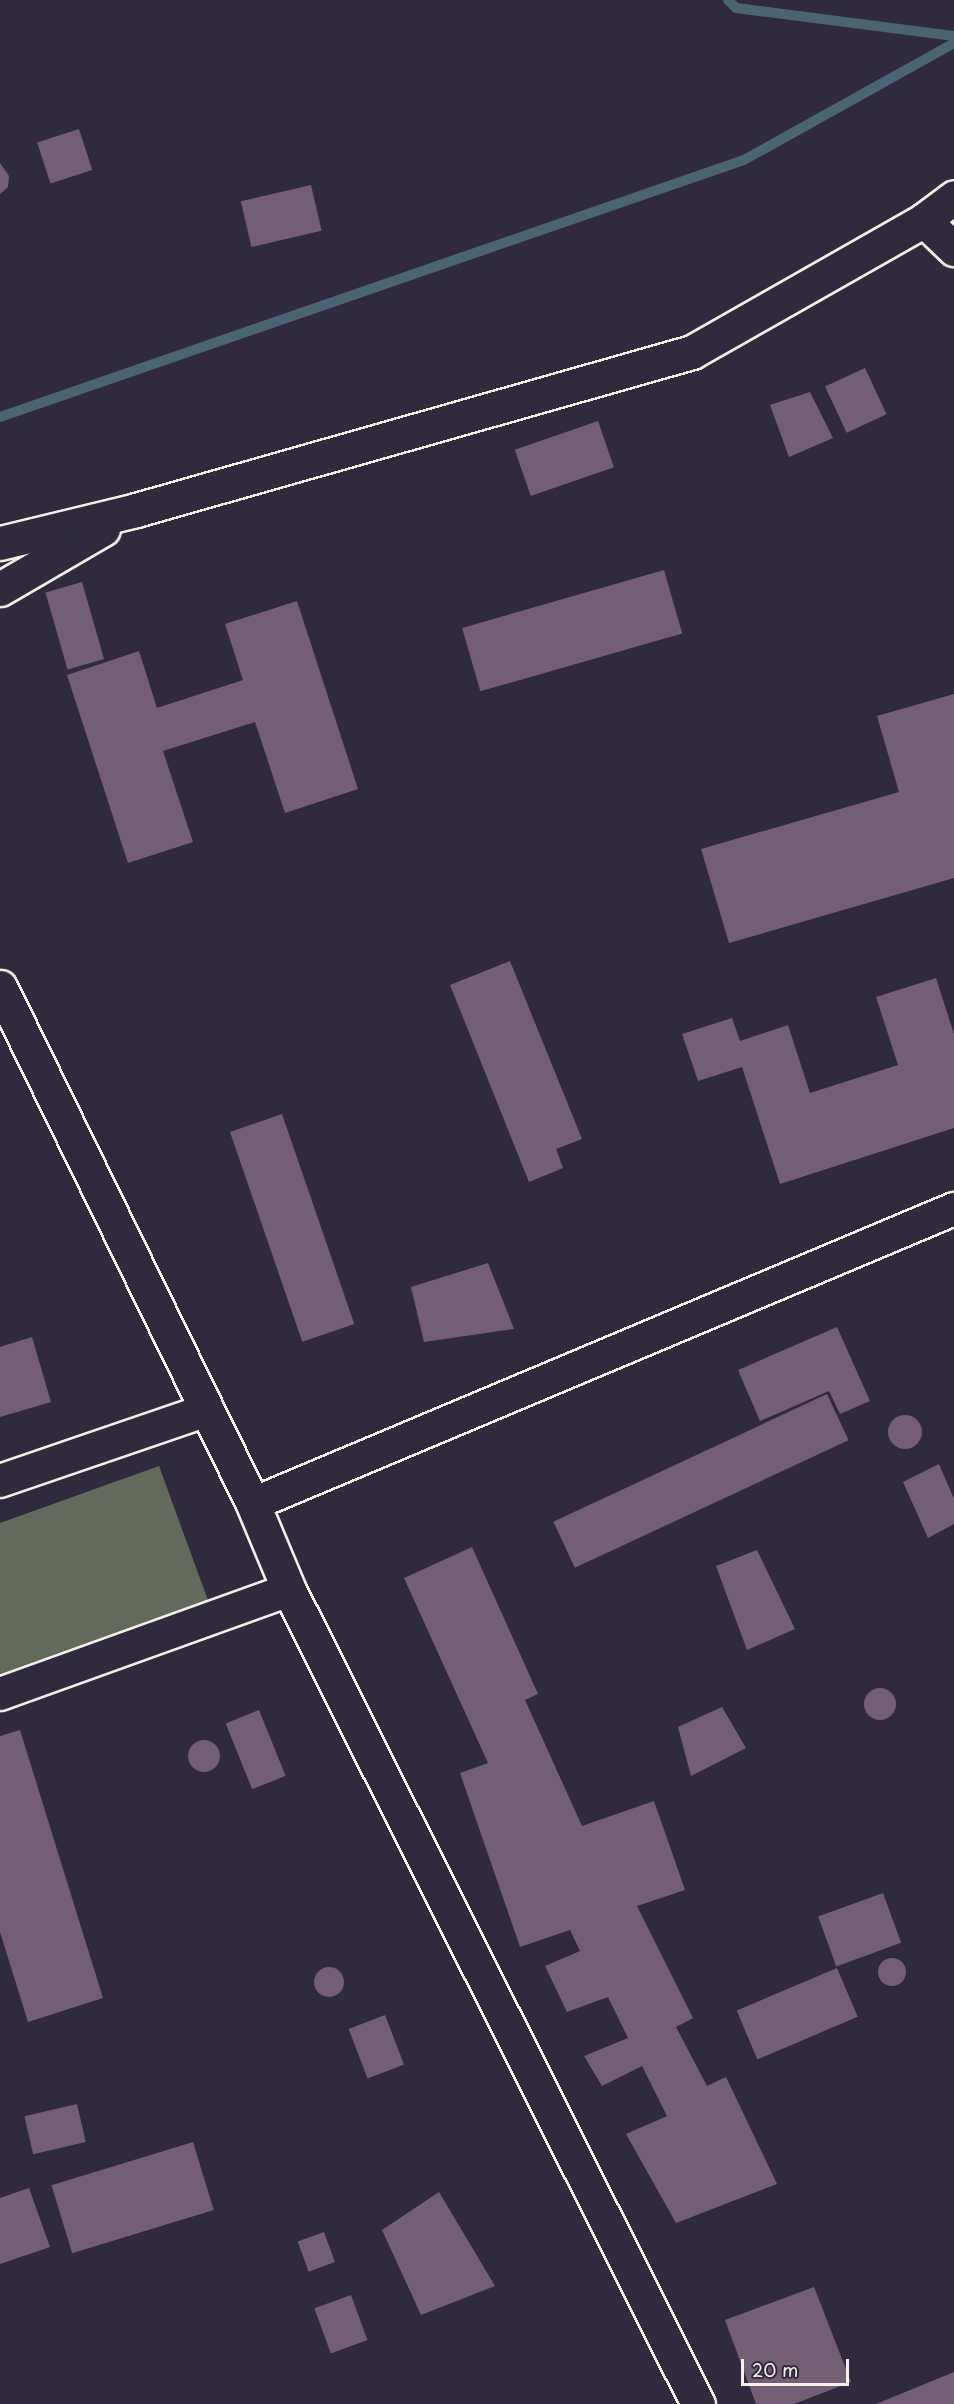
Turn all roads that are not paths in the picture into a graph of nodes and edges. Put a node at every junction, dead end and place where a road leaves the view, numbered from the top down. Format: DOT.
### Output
graph roads {
  1 [pos="954,197"];
  2 [pos="924,220"];
  3 [pos="954,249"];
  4 [pos="136,510"];
  5 [pos="0,543"];
  6 [pos="0,589"];
  7 [pos="0,987"];
  8 [pos="954,1209"];
  9 [pos="207,1410"];
  10 [pos="0,1481"];
  11 [pos="253,1504"];
  12 [pos="289,1590"];
  13 [pos="0,1694"];
  14 [pos="698,2404"];
  1 -- 2 [label="street"];
  2 -- 3 [label="street"];
  2 -- 4 [label="street"];
  4 -- 5 [label="street"];
  4 -- 6 [label="street"];
  7 -- 9 [label="street"];
  8 -- 11 [label="street"];
  9 -- 10 [label="street"];
  9 -- 11 [label="street"];
  11 -- 12 [label="street"];
  12 -- 13 [label="street"];
  12 -- 14 [label="street"];
}
